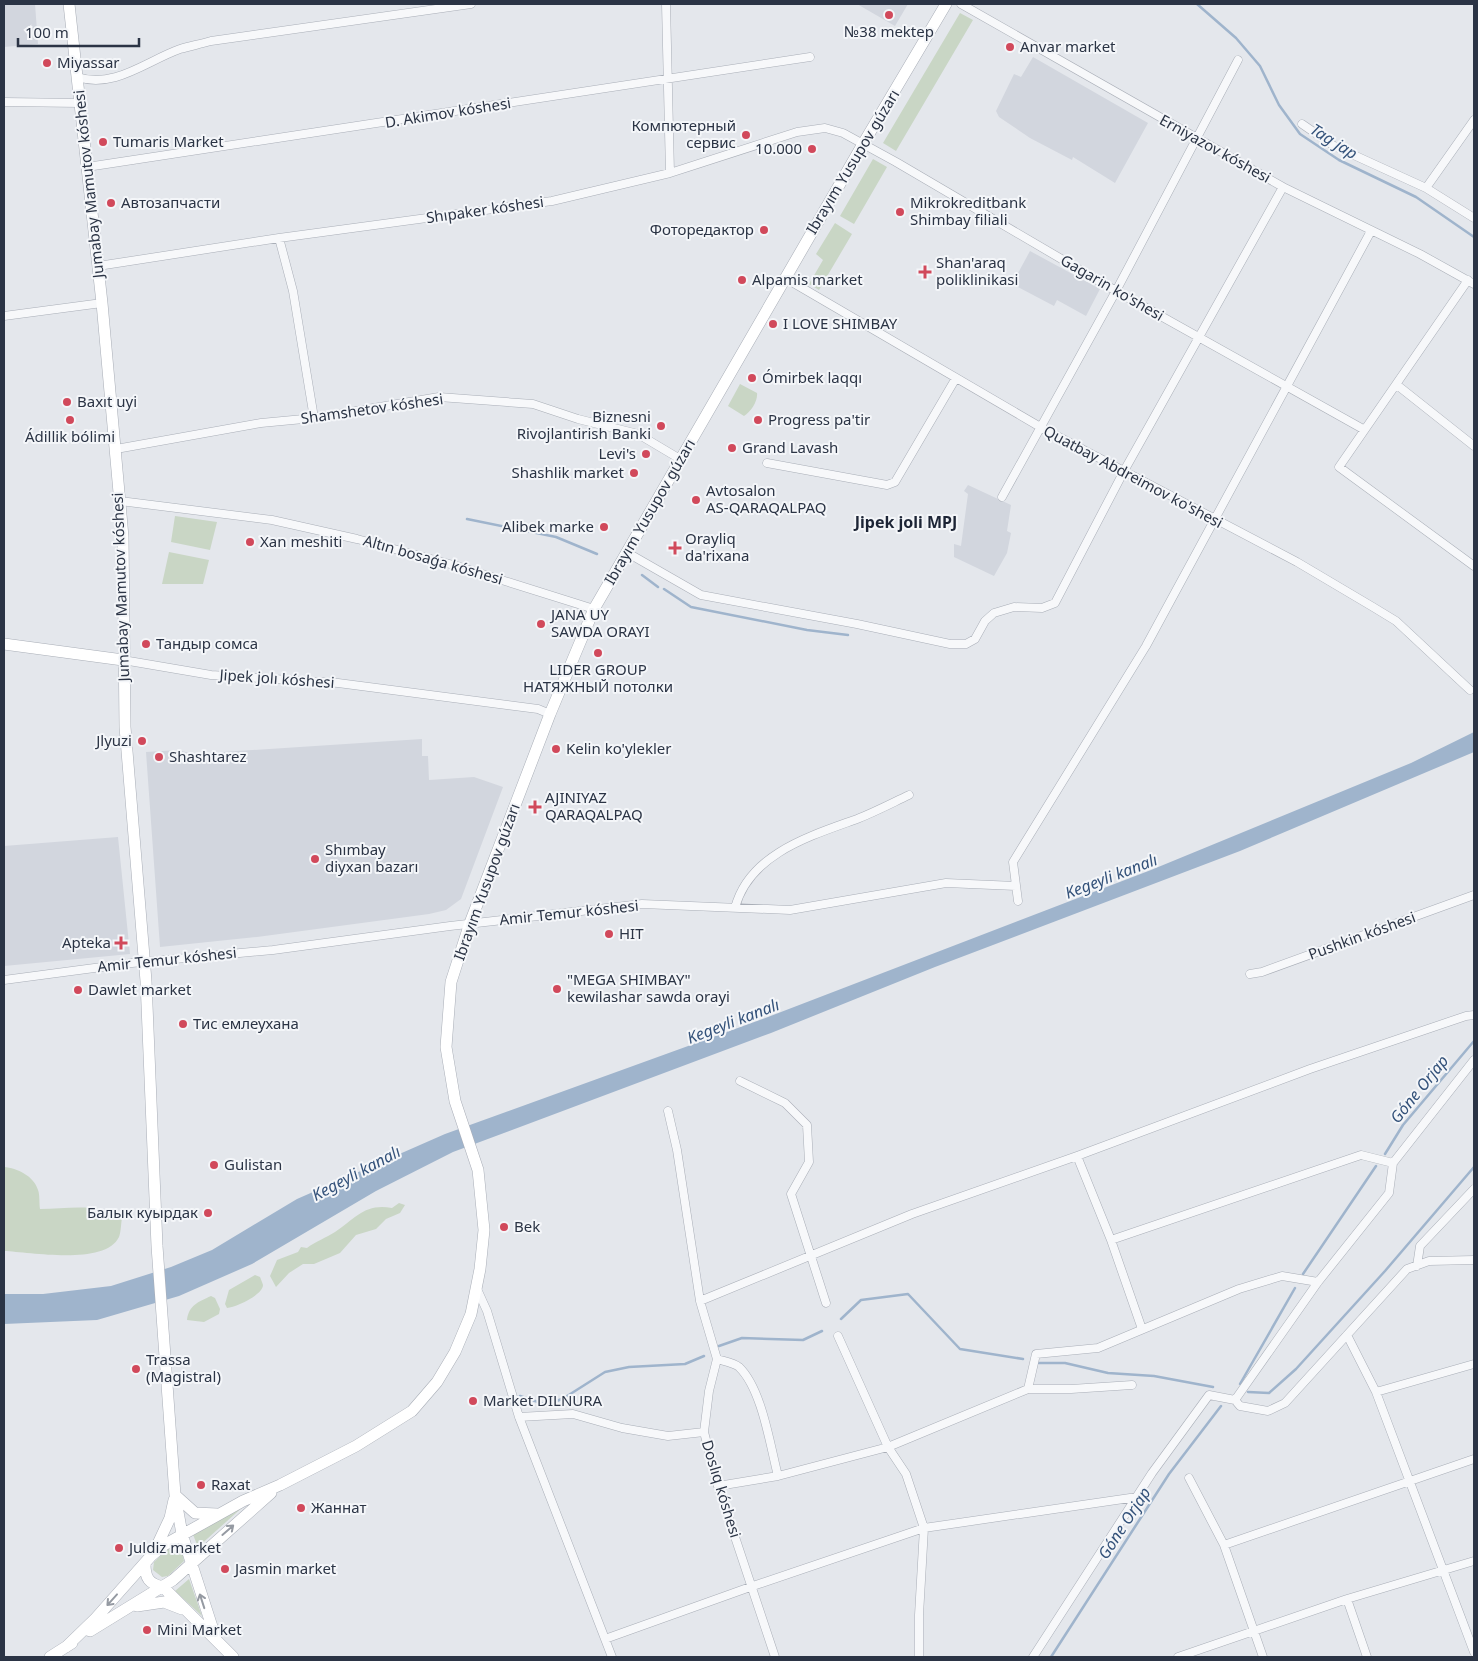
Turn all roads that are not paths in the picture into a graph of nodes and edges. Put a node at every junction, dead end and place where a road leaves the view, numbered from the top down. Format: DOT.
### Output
graph roads {
  1 [pos="69,4"];
  2 [pos="471,4"];
  3 [pos="666,4"];
  4 [pos="946,4"];
  5 [pos="961,4"];
  6 [pos="810,57"];
  7 [pos="1238,60"];
  8 [pos="77,77"];
  9 [pos="668,78"];
  10 [pos="4,102"];
  11 [pos="80,103"];
  12 [pos="1474,120"];
  13 [pos="1302,124"];
  14 [pos="1196,138"];
  15 [pos="863,144"];
  16 [pos="87,167"];
  17 [pos="670,173"];
  18 [pos="1283,187"];
  19 [pos="1426,188"];
  20 [pos="1474,218"];
  21 [pos="1371,231"];
  22 [pos="279,238"];
  23 [pos="98,266"];
  24 [pos="785,278"];
  25 [pos="1471,282"];
  26 [pos="1116,290"];
  27 [pos="102,303"];
  28 [pos="4,316"];
  29 [pos="1198,337"];
  30 [pos="956,378"];
  31 [pos="1397,385"];
  32 [pos="1286,386"];
  33 [pos="314,418"];
  34 [pos="1042,428"];
  35 [pos="1363,429"];
  36 [pos="1474,446"];
  37 [pos="116,449"];
  38 [pos="680,459"];
  39 [pos="766,463"];
  40 [pos="1124,471"];
  41 [pos="1002,497"];
  42 [pos="120,501"];
  43 [pos="1212,519"];
  44 [pos="626,552"];
  45 [pos="1474,566"];
  46 [pos="594,609"];
  47 [pos="4,644"];
  48 [pos="123,660"];
  49 [pos="1470,690"];
  50 [pos="550,714"];
  51 [pos="909,795"];
  52 [pos="1016,886"];
  53 [pos="1474,895"];
  54 [pos="1018,901"];
  55 [pos="735,908"];
  56 [pos="470,923"];
  57 [pos="144,962"];
  58 [pos="1250,974"];
  59 [pos="4,980"];
  60 [pos="1474,1015"];
  61 [pos="1474,1060"];
  62 [pos="740,1081"];
  63 [pos="668,1110"];
  64 [pos="1077,1156"];
  65 [pos="1393,1163"];
  66 [pos="1474,1188"];
  67 [pos="1111,1240"];
  68 [pos="809,1255"];
  69 [pos="1474,1260"];
  70 [pos="1417,1266"];
  71 [pos="1318,1282"];
  72 [pos="476,1287"];
  73 [pos="700,1301"];
  74 [pos="826,1303"];
  75 [pos="1142,1329"];
  76 [pos="1347,1335"];
  77 [pos="838,1336"];
  78 [pos="717,1359"];
  79 [pos="1474,1364"];
  80 [pos="1132,1385"];
  81 [pos="1028,1389"];
  82 [pos="1376,1392"];
  83 [pos="1235,1400"];
  84 [pos="519,1417"];
  85 [pos="704,1432"];
  86 [pos="888,1447"];
  87 [pos="1474,1459"];
  88 [pos="778,1476"];
  89 [pos="1189,1478"];
  90 [pos="1409,1480"];
  91 [pos="280,1486"];
  92 [pos="718,1486"];
  93 [pos="175,1496"];
  94 [pos="1137,1497"];
  95 [pos="219,1514"];
  96 [pos="924,1528"];
  97 [pos="182,1534"];
  98 [pos="1224,1545"];
  99 [pos="148,1560"];
  100 [pos="1474,1561"];
  101 [pos="191,1562"];
  102 [pos="1442,1570"];
  103 [pos="753,1586"];
  104 [pos="163,1587"];
  105 [pos="1348,1599"];
  106 [pos="121,1611"];
  107 [pos="193,1615"];
  108 [pos="1255,1632"];
  109 [pos="216,1639"];
  110 [pos="606,1639"];
  111 [pos="66,1647"];
  112 [pos="1474,1652"];
  113 [pos="50,1657"];
  114 [pos="233,1657"];
  115 [pos="612,1657"];
  116 [pos="775,1657"];
  117 [pos="919,1657"];
  118 [pos="1033,1657"];
  119 [pos="1178,1657"];
  120 [pos="1264,1657"];
  121 [pos="1367,1657"];
  1 -- 8 [label="main road, Jumabay Mamutov kóshesi"];
  2 -- 8 [label="street"];
  3 -- 9 [label="street"];
  4 -- 15 [label="main road, Ibrayım Yusupov gúzarı"];
  5 -- 14 [label="street, Erniyazov kóshesi"];
  6 -- 9 [label="street, D. Akimov kóshesi"];
  7 -- 14 [label="street"];
  8 -- 11 [label="main road, Jumabay Mamutov kóshesi"];
  9 -- 16 [label="street, D. Akimov kóshesi"];
  9 -- 17 [label="street"];
  10 -- 11 [label="street"];
  11 -- 16 [label="main road, Jumabay Mamutov kóshesi"];
  12 -- 19 [label="street"];
  13 -- 19 [label="street"];
  14 -- 18 [label="street, Erniyazov kóshesi"];
  14 -- 26 [label="street"];
  15 -- 17 [label="street, Shıpaker kóshesi"];
  15 -- 24 [label="main road, Ibrayım Yusupov gúzarı"];
  15 -- 26 [label="street, Gagarin ko'shesi"];
  16 -- 23 [label="main road, Jumabay Mamutov kóshesi"];
  17 -- 22 [label="street, Shıpaker kóshesi"];
  18 -- 21 [label="street, Erniyazov kóshesi"];
  18 -- 29 [label="street"];
  19 -- 20 [label="street"];
  21 -- 25 [label="street, Erniyazov kóshesi"];
  21 -- 32 [label="street"];
  22 -- 23 [label="street, Shıpaker kóshesi"];
  22 -- 33 [label="street"];
  23 -- 27 [label="main road, Jumabay Mamutov kóshesi"];
  24 -- 30 [label="street, Quatbay Abdreimov ko'shesi"];
  24 -- 38 [label="main road, Ibrayım Yusupov gúzarı"];
  25 -- 31 [label="street"];
  26 -- 29 [label="street, Gagarin ko'shesi"];
  26 -- 34 [label="street"];
  27 -- 28 [label="street"];
  27 -- 37 [label="main road, Jumabay Mamutov kóshesi"];
  29 -- 32 [label="street, Gagarin ko'shesi"];
  29 -- 40 [label="street"];
  30 -- 34 [label="street, Quatbay Abdreimov ko'shesi"];
  30 -- 39 [label="street"];
  31 -- 35 [label="street"];
  31 -- 36 [label="street"];
  32 -- 35 [label="street, Gagarin ko'shesi"];
  32 -- 43 [label="street"];
  33 -- 37 [label="street, Shamshetov kóshesi"];
  33 -- 38 [label="street, Shamshetov kóshesi"];
  34 -- 40 [label="street, Quatbay Abdreimov ko'shesi"];
  34 -- 41 [label="street"];
  35 -- 45 [label="street"];
  37 -- 42 [label="main road, Jumabay Mamutov kóshesi"];
  38 -- 44 [label="main road, Ibrayım Yusupov gúzarı"];
  40 -- 43 [label="street, Quatbay Abdreimov ko'shesi"];
  40 -- 44 [label="street"];
  42 -- 46 [label="street, Altın bosaǵa kóshesi"];
  42 -- 48 [label="main road, Jumabay Mamutov kóshesi"];
  43 -- 49 [label="street, Quatbay Abdreimov ko'shesi"];
  43 -- 52 [label="street"];
  44 -- 46 [label="main road, Ibrayım Yusupov gúzarı"];
  46 -- 50 [label="main road, Ibrayım Yusupov gúzarı"];
  47 -- 48 [label="main road, Jipek jolı kóshesi"];
  48 -- 50 [label="street, Jipek jolı kóshesi"];
  48 -- 57 [label="main road, Jumabay Mamutov kóshesi"];
  50 -- 56 [label="main road, Ibrayım Yusupov gúzarı"];
  51 -- 55 [label="street"];
  52 -- 54 [label="street"];
  52 -- 55 [label="street, Amir Temur kóshesi"];
  53 -- 58 [label="street, Pushkin kóshesi"];
  55 -- 56 [label="street, Amir Temur kóshesi"];
  56 -- 57 [label="street, Amir Temur kóshesi"];
  56 -- 72 [label="main road, Ibrayım Yusupov gúzarı"];
  57 -- 59 [label="street, Amir Temur kóshesi"];
  57 -- 93 [label="main road, Jumabay Mamutov kóshesi"];
  60 -- 64 [label="street"];
  61 -- 65 [label="street"];
  62 -- 68 [label="street"];
  63 -- 73 [label="street"];
  64 -- 67 [label="street"];
  64 -- 68 [label="street"];
  65 -- 67 [label="street"];
  65 -- 71 [label="street"];
  66 -- 70 [label="street"];
  67 -- 75 [label="street"];
  68 -- 73 [label="street"];
  68 -- 74 [label="street"];
  69 -- 70 [label="street"];
  70 -- 76 [label="street"];
  71 -- 75 [label="street"];
  71 -- 83 [label="street"];
  72 -- 84 [label="street"];
  72 -- 91 [label="main road, Ibrayım Yusupov gúzarı"];
  73 -- 78 [label="street"];
  75 -- 81 [label="street"];
  76 -- 82 [label="street"];
  76 -- 83 [label="street"];
  77 -- 86 [label="street"];
  78 -- 85 [label="street, Doslıq kóshesi"];
  78 -- 88 [label="street"];
  79 -- 82 [label="street"];
  80 -- 81 [label="street"];
  81 -- 86 [label="street"];
  82 -- 90 [label="street"];
  83 -- 94 [label="street"];
  84 -- 85 [label="street"];
  84 -- 110 [label="street"];
  85 -- 92 [label="street, Doslıq kóshesi"];
  86 -- 88 [label="street"];
  86 -- 96 [label="street"];
  87 -- 90 [label="street"];
  88 -- 92 [label="street"];
  89 -- 98 [label="street"];
  90 -- 98 [label="street"];
  90 -- 102 [label="street"];
  91 -- 95 [label="main road"];
  101 -- 91 [label="main road, one-way"];
  92 -- 103 [label="street, Doslıq kóshesi"];
  93 -- 95 [label="main road"];
  93 -- 97 [label="main road"];
  93 -- 99 [label="main road"];
  94 -- 96 [label="street"];
  94 -- 118 [label="street"];
  95 -- 97 [label="main road"];
  96 -- 103 [label="street"];
  96 -- 117 [label="street"];
  97 -- 99 [label="main road"];
  97 -- 101 [label="main road"];
  98 -- 108 [label="street"];
  99 -- 104 [label="main road"];
  99 -- 111 [label="main road, one-way"];
  100 -- 102 [label="street"];
  101 -- 104 [label="main road"];
  109 -- 101 [label="main road, one-way"];
  102 -- 105 [label="street"];
  102 -- 112 [label="street"];
  103 -- 110 [label="street"];
  103 -- 116 [label="street, Doslıq kóshesi"];
  104 -- 106 [label="main road"];
  104 -- 107 [label="main road"];
  105 -- 108 [label="street"];
  105 -- 121 [label="street"];
  106 -- 107 [label="main road"];
  106 -- 111 [label="main road"];
  107 -- 109 [label="main road"];
  108 -- 119 [label="street"];
  108 -- 120 [label="street"];
  109 -- 114 [label="main road"];
  110 -- 115 [label="street"];
  111 -- 113 [label="main road"];
}
